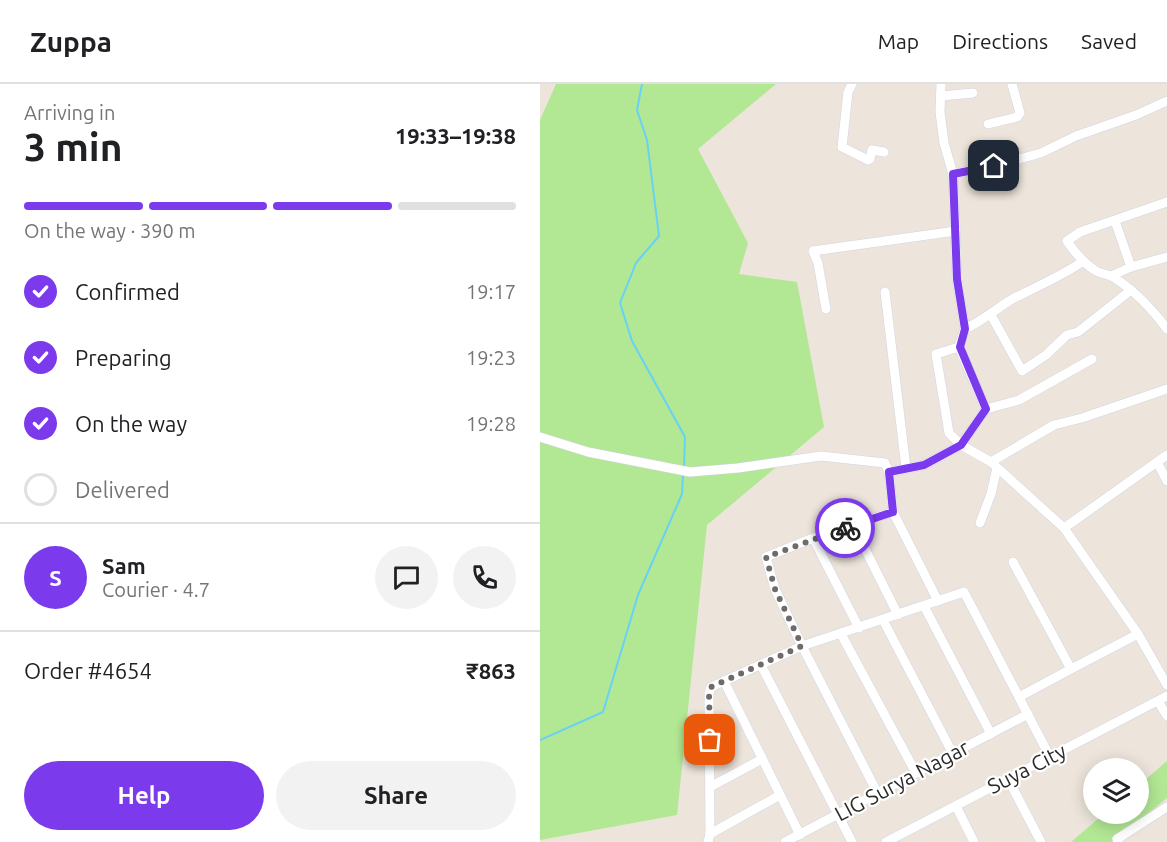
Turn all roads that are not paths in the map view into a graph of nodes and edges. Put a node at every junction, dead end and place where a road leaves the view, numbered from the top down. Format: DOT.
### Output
graph roads {
  1 [pos="852,84"];
  2 [pos="941,84"];
  3 [pos="1012,84"];
  4 [pos="973,93"];
  5 [pos="941,96"];
  6 [pos="1167,101"];
  7 [pos="988,124"];
  8 [pos="884,152"];
  9 [pos="953,174"];
  10 [pos="1167,202"];
  11 [pos="1115,221"];
  12 [pos="956,231"];
  13 [pos="1167,257"];
  14 [pos="1082,262"];
  15 [pos="1131,267"];
  16 [pos="1111,276"];
  17 [pos="1131,290"];
  18 [pos="885,292"];
  19 [pos="826,309"];
  20 [pos="991,315"];
  21 [pos="965,329"];
  22 [pos="1167,329"];
  23 [pos="960,347"];
  24 [pos="1092,359"];
  25 [pos="1167,389"];
  26 [pos="986,409"];
  27 [pos="540,438"];
  28 [pos="961,445"];
  29 [pos="1167,455"];
  30 [pos="1157,462"];
  31 [pos="994,465"];
  32 [pos="906,468"];
  33 [pos="889,472"];
  34 [pos="1167,481"];
  35 [pos="893,512"];
  36 [pos="980,523"];
  37 [pos="853,525"];
  38 [pos="1064,528"];
  39 [pos="813,538"];
  40 [pos="1013,562"];
  41 [pos="938,601"];
  42 [pos="924,606"];
  43 [pos="898,615"];
  44 [pos="883,620"];
  45 [pos="860,628"];
  46 [pos="841,634"];
  47 [pos="1138,634"];
  48 [pos="802,646"];
  49 [pos="761,666"];
  50 [pos="1071,669"];
  51 [pos="724,681"];
  52 [pos="1167,685"];
  53 [pos="1019,697"];
  54 [pos="1163,698"];
  55 [pos="1028,714"];
  56 [pos="1167,716"];
  57 [pos="991,734"];
  58 [pos="952,754"];
  59 [pos="1050,757"];
  60 [pos="762,759"];
  61 [pos="916,773"];
  62 [pos="1008,779"];
  63 [pos="710,787"];
  64 [pos="878,794"];
  65 [pos="780,795"];
  66 [pos="956,806"];
  67 [pos="1167,807"];
  68 [pos="838,814"];
  69 [pos="800,835"];
  70 [pos="709,838"];
  71 [pos="892,841"];
  72 [pos="785,842"];
  73 [pos="852,842"];
  74 [pos="974,842"];
  75 [pos="1041,842"];
  76 [pos="1118,842"];
  1 -- 8 [label="street"];
  2 -- 5 [label="street"];
  3 -- 7 [label="street"];
  4 -- 5 [label="street"];
  5 -- 9 [label="street"];
  6 -- 9 [label="street"];
  9 -- 12 [label="street"];
  10 -- 11 [label="street"];
  11 -- 14 [label="street"];
  11 -- 15 [label="street"];
  12 -- 19 [label="street"];
  12 -- 21 [label="street"];
  13 -- 15 [label="street"];
  14 -- 16 [label="street"];
  14 -- 20 [label="street"];
  15 -- 16 [label="street"];
  16 -- 17 [label="street"];
  17 -- 20 [label="street"];
  17 -- 22 [label="street"];
  18 -- 32 [label="street"];
  20 -- 21 [label="street"];
  21 -- 23 [label="street"];
  23 -- 26 [label="street"];
  23 -- 28 [label="street"];
  24 -- 26 [label="street"];
  25 -- 31 [label="street"];
  26 -- 28 [label="street"];
  27 -- 33 [label="street"];
  28 -- 31 [label="street"];
  28 -- 32 [label="street"];
  29 -- 30 [label="street"];
  30 -- 34 [label="street"];
  30 -- 38 [label="street"];
  31 -- 36 [label="street"];
  31 -- 38 [label="street"];
  32 -- 33 [label="street"];
  33 -- 35 [label="street"];
  35 -- 37 [label="street"];
  35 -- 41 [label="street"];
  37 -- 39 [label="street"];
  37 -- 43 [label="street"];
  38 -- 47 [label="street"];
  39 -- 45 [label="street"];
  39 -- 48 [label="street"];
  40 -- 50 [label="street"];
  41 -- 42 [label="street"];
  41 -- 53 [label="street"];
  42 -- 43 [label="street"];
  42 -- 57 [label="street"];
  43 -- 44 [label="street"];
  44 -- 45 [label="street"];
  44 -- 58 [label="street"];
  45 -- 46 [label="street"];
  46 -- 48 [label="street"];
  46 -- 61 [label="street"];
  47 -- 50 [label="street"];
  47 -- 52 [label="street"];
  48 -- 49 [label="street"];
  48 -- 64 [label="street"];
  49 -- 51 [label="street"];
  49 -- 68 [label="street"];
  50 -- 53 [label="street"];
  51 -- 60 [label="street"];
  51 -- 63 [label="street"];
  53 -- 55 [label="street"];
  54 -- 56 [label="street"];
  54 -- 59 [label="street, Suya City"];
  55 -- 57 [label="street, LIG Surya Nagar"];
  55 -- 59 [label="street"];
  57 -- 58 [label="street, LIG Surya Nagar"];
  58 -- 61 [label="street, LIG Surya Nagar"];
  59 -- 62 [label="street, Suya City"];
  60 -- 63 [label="street"];
  60 -- 65 [label="street"];
  61 -- 64 [label="street, LIG Surya Nagar"];
  62 -- 66 [label="street, Suya City"];
  62 -- 75 [label="street"];
  63 -- 70 [label="street"];
  64 -- 68 [label="street, LIG Surya Nagar"];
  65 -- 69 [label="street"];
  65 -- 70 [label="street"];
  66 -- 71 [label="street, Suya City"];
  66 -- 74 [label="street"];
  67 -- 76 [label="street"];
  68 -- 69 [label="street, LIG Surya Nagar"];
  68 -- 73 [label="street"];
  69 -- 72 [label="street, LIG Surya Nagar"];
}
